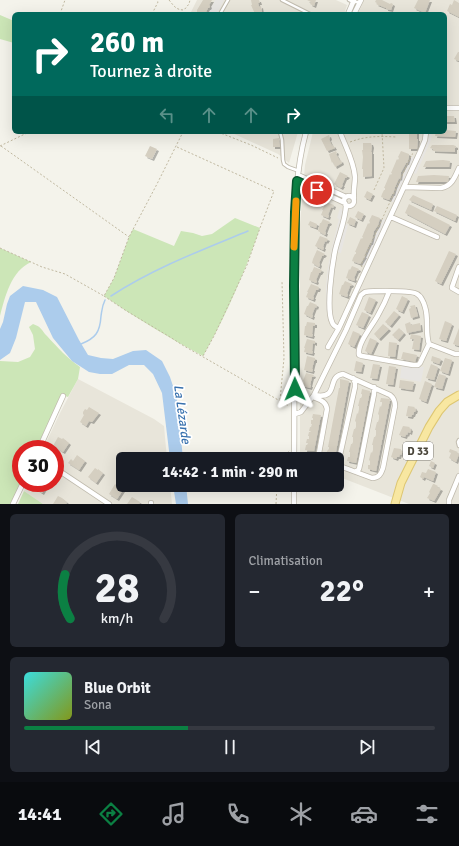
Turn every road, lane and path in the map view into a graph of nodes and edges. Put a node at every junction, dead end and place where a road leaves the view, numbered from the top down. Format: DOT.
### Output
graph roads {
  1 [pos="65,0"];
  2 [pos="157,0"];
  3 [pos="169,0"];
  4 [pos="190,0"];
  5 [pos="228,0"];
  6 [pos="282,0"];
  7 [pos="352,1"];
  8 [pos="360,1"];
  9 [pos="61,12"];
  10 [pos="153,12"];
  11 [pos="221,12"];
  12 [pos="306,12"];
  13 [pos="349,12"];
  14 [pos="355,12"];
  15 [pos="447,108"];
  16 [pos="459,108"];
  17 [pos="25,134"];
  18 [pos="182,134"];
  19 [pos="223,134"];
  20 [pos="280,134"];
  21 [pos="306,134"];
  22 [pos="341,134"];
  23 [pos="426,134"];
  24 [pos="382,136"];
  25 [pos="396,137"];
  26 [pos="344,144"];
  27 [pos="0,146"];
  28 [pos="176,146"];
  29 [pos="420,152"];
  30 [pos="282,160"];
  31 [pos="459,168"];
  32 [pos="298,173"];
  33 [pos="297,181"];
  34 [pos="404,186"];
  35 [pos="374,190"];
  36 [pos="349,197"];
  37 [pos="347,205"];
  38 [pos="390,217"];
  39 [pos="129,238"];
  40 [pos="437,238"];
  41 [pos="0,248"];
  42 [pos="362,268"];
  43 [pos="459,268"];
  44 [pos="282,280"];
  45 [pos="389,292"];
  46 [pos="459,292"];
  47 [pos="104,296"];
  48 [pos="339,328"];
  49 [pos="429,344"];
  50 [pos="328,347"];
  51 [pos="459,354"];
  52 [pos="203,356"];
  53 [pos="353,378"];
  54 [pos="374,387"];
  55 [pos="459,395"];
  56 [pos="63,396"];
  57 [pos="313,396"];
  58 [pos="280,400"];
  59 [pos="295,405"];
  60 [pos="295,414"];
  61 [pos="43,440"];
  62 [pos="459,440"];
  63 [pos="459,446"];
  64 [pos="294,448"];
  65 [pos="288,452"];
  66 [pos="294,452"];
  67 [pos="319,452"];
  68 [pos="341,452"];
  69 [pos="344,468"];
  70 [pos="356,472"];
  71 [pos="64,474"];
  72 [pos="459,476"];
  73 [pos="19,492"];
  74 [pos="277,492"];
  75 [pos="294,492"];
  76 [pos="13,504"];
  77 [pos="109,504"];
  78 [pos="276,504"];
  79 [pos="294,504"];
  80 [pos="395,504"];
  81 [pos="449,504"];
  1 -- 9 [label="path"];
  2 -- 10 [label="path"];
  3 -- 4 [label="path"];
  5 -- 11 [label="lane"];
  6 -- 12 [label="lane"];
  7 -- 8 [label="lane"];
  7 -- 13 [label="street"];
  8 -- 14 [label="street"];
  15 -- 16 [label="street"];
  17 -- 27 [label="path"];
  18 -- 28 [label="path"];
  19 -- 30 [label="path"];
  20 -- 30 [label="lane"];
  21 -- 32 [label="street"];
  22 -- 26 [label="street"];
  23 -- 29 [label="street"];
  24 -- 25 [label="path"];
  24 -- 26 [label="path"];
  24 -- 35 [label="path"];
  26 -- 36 [label="street"];
  27 -- 39 [label="path"];
  28 -- 39 [label="path"];
  28 -- 52 [label="path"];
  29 -- 34 [label="street"];
  29 -- 42 [label="path"];
  30 -- 32 [label="lane"];
  31 -- 34 [label="street"];
  32 -- 33 [label="street"];
  32 -- 36 [label="street"];
  33 -- 37 [label="street"];
  33 -- 59 [label="street"];
  34 -- 38 [label="street"];
  36 -- 37 [label="street"];
  36 -- 37 [label="street"];
  37 -- 48 [label="street"];
  38 -- 40 [label="street"];
  38 -- 48 [label="street"];
  39 -- 47 [label="path"];
  41 -- 47 [label="path"];
  43 -- 46 [label="street"];
  44 -- 58 [label="path"];
  45 -- 49 [label="street"];
  45 -- 49 [label="street"];
  45 -- 57 [label="street"];
  47 -- 52 [label="path"];
  48 -- 50 [label="street"];
  49 -- 51 [label="street"];
  52 -- 58 [label="path"];
  53 -- 54 [label="street"];
  53 -- 57 [label="street"];
  53 -- 68 [label="street"];
  54 -- 70 [label="street"];
  54 -- 70 [label="street"];
  55 -- 80 [label="main road, D 33"];
  56 -- 61 [label="street"];
  57 -- 60 [label="street"];
  57 -- 67 [label="street"];
  58 -- 59 [label="path"];
  59 -- 60 [label="street"];
  60 -- 64 [label="street"];
  62 -- 63 [label="lane"];
  64 -- 65 [label="path"];
  64 -- 66 [label="street"];
  69 -- 70 [label="street"];
  71 -- 77 [label="street"];
  72 -- 81 [label="street"];
  73 -- 76 [label="street"];
  74 -- 78 [label="path"];
  75 -- 79 [label="street"];
}
